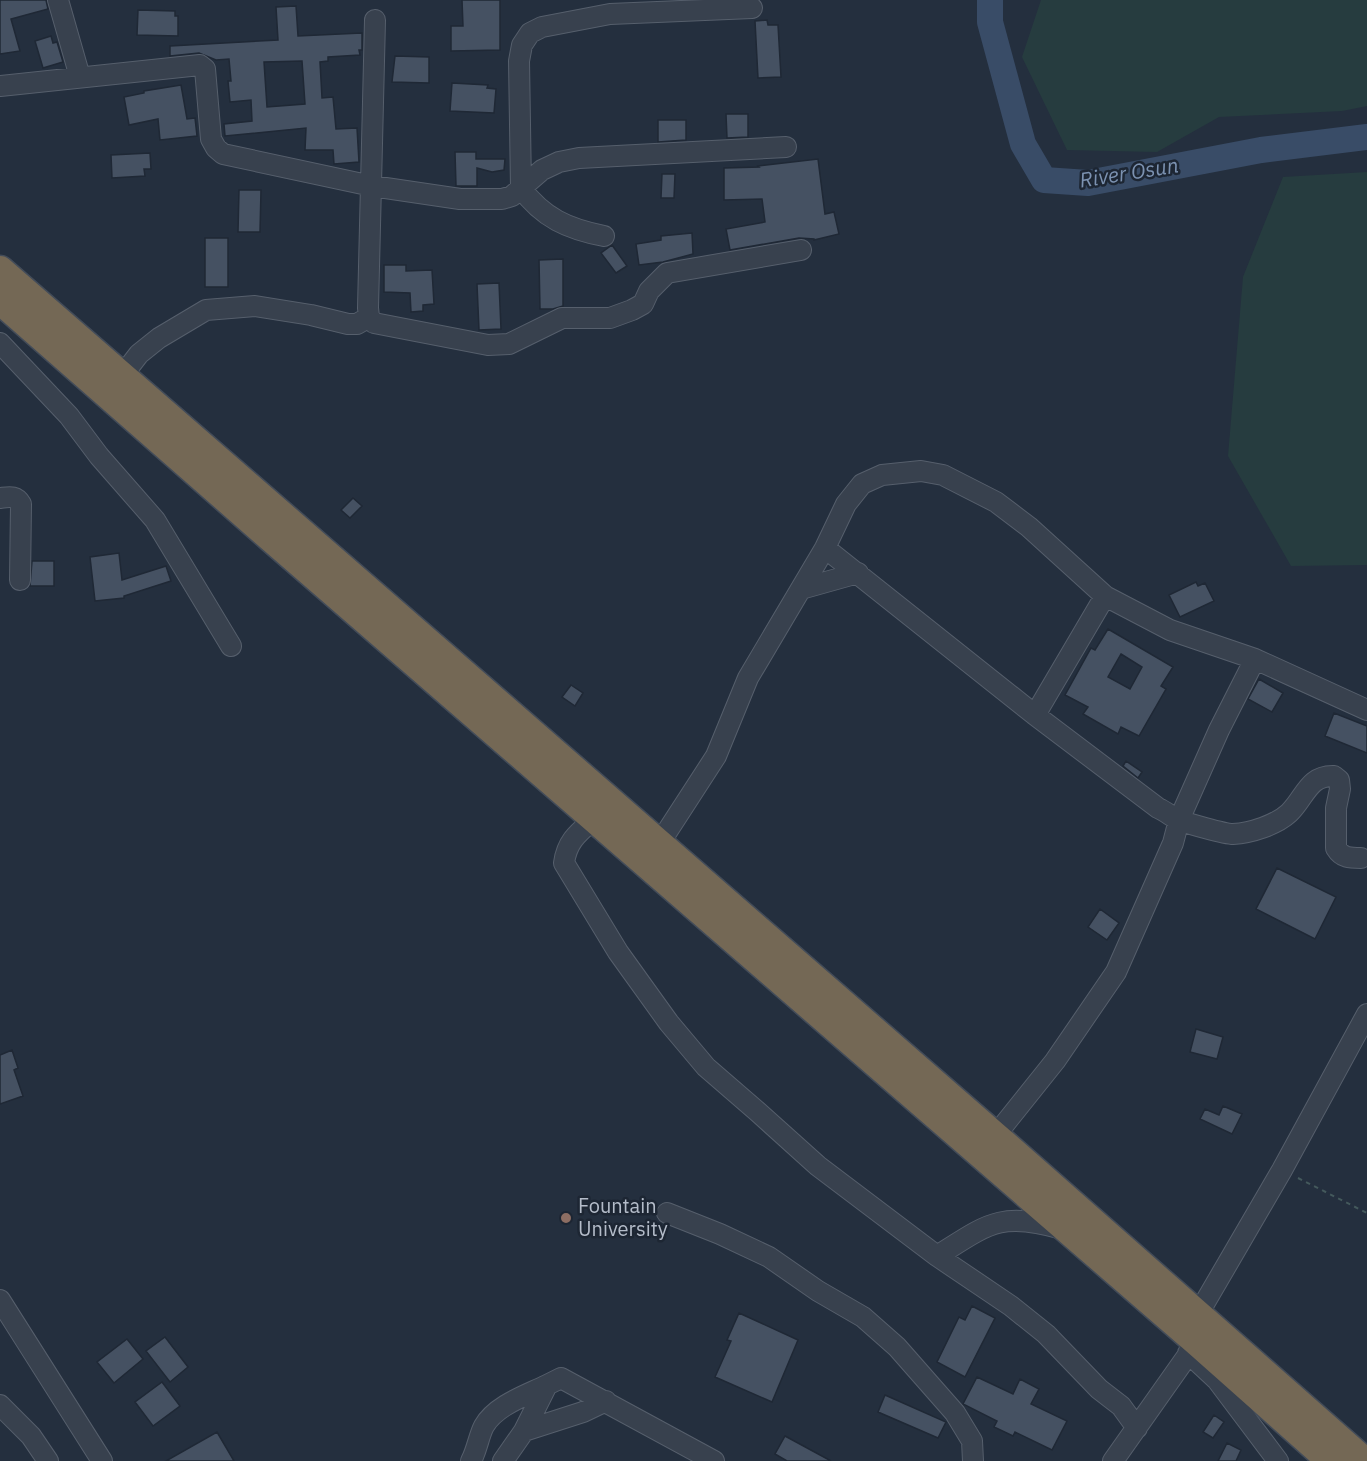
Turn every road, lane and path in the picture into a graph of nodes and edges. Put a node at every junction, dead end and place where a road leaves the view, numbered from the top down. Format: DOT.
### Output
graph roads {
  1 [pos="58,0"];
  2 [pos="752,8"];
  3 [pos="375,20"];
  4 [pos="80,77"];
  5 [pos="0,86"];
  6 [pos="786,147"];
  7 [pos="372,186"];
  8 [pos="521,188"];
  9 [pos="604,236"];
  10 [pos="801,250"];
  11 [pos="0,270"];
  12 [pos="0,300"];
  13 [pos="369,317"];
  14 [pos="0,344"];
  15 [pos="122,376"];
  16 [pos="0,498"];
  17 [pos="825,548"];
  18 [pos="858,573"];
  19 [pos="20,580"];
  20 [pos="801,589"];
  21 [pos="1105,597"];
  22 [pos="231,646"];
  23 [pos="1255,659"];
  24 [pos="1367,710"];
  25 [pos="1035,715"];
  26 [pos="594,819"];
  27 [pos="1179,820"];
  28 [pos="659,844"];
  29 [pos="1361,858"];
  30 [pos="1367,1014"];
  31 [pos="995,1136"];
  32 [pos="1282,1170"];
  33 [pos="667,1213"];
  34 [pos="1367,1213"];
  35 [pos="1066,1230"];
  36 [pos="937,1256"];
  37 [pos="0,1300"];
  38 [pos="1194,1337"];
  39 [pos="547,1385"];
  40 [pos="606,1401"];
  41 [pos="0,1405"];
  42 [pos="1137,1428"];
  43 [pos="524,1431"];
  44 [pos="97,1460"];
  45 [pos="48,1461"];
  46 [pos="471,1461"];
  47 [pos="503,1461"];
  48 [pos="714,1461"];
  49 [pos="973,1461"];
  50 [pos="1113,1461"];
  51 [pos="1278,1461"];
  52 [pos="1330,1461"];
  53 [pos="1364,1461"];
  1 -- 4 [label="street"];
  2 -- 8 [label="street"];
  3 -- 7 [label="street"];
  4 -- 5 [label="street"];
  4 -- 7 [label="street"];
  6 -- 8 [label="street"];
  7 -- 8 [label="street"];
  7 -- 13 [label="street"];
  8 -- 9 [label="street"];
  10 -- 13 [label="street"];
  11 -- 15 [label="highway"];
  12 -- 26 [label="highway"];
  13 -- 15 [label="street"];
  14 -- 22 [label="street"];
  15 -- 28 [label="highway"];
  16 -- 19 [label="street"];
  17 -- 18 [label="street"];
  17 -- 20 [label="street"];
  17 -- 21 [label="street"];
  18 -- 20 [label="street"];
  18 -- 25 [label="street"];
  20 -- 28 [label="street"];
  21 -- 23 [label="street"];
  21 -- 25 [label="street"];
  23 -- 24 [label="street"];
  23 -- 27 [label="street"];
  25 -- 27 [label="street"];
  26 -- 35 [label="highway"];
  26 -- 36 [label="street"];
  27 -- 29 [label="street"];
  27 -- 31 [label="street"];
  28 -- 31 [label="highway"];
  30 -- 32 [label="street"];
  31 -- 38 [label="highway"];
  32 -- 34 [label="path"];
  32 -- 38 [label="street"];
  33 -- 49 [label="street"];
  35 -- 36 [label="street"];
  35 -- 38 [label="highway"];
  36 -- 42 [label="street"];
  37 -- 44 [label="street"];
  38 -- 42 [label="street"];
  38 -- 51 [label="street"];
  38 -- 52 [label="highway"];
  38 -- 53 [label="highway"];
  39 -- 40 [label="street"];
  39 -- 43 [label="street"];
  39 -- 46 [label="street"];
  40 -- 43 [label="street"];
  40 -- 48 [label="street"];
  41 -- 45 [label="street"];
  42 -- 50 [label="street"];
  43 -- 47 [label="street"];
}
